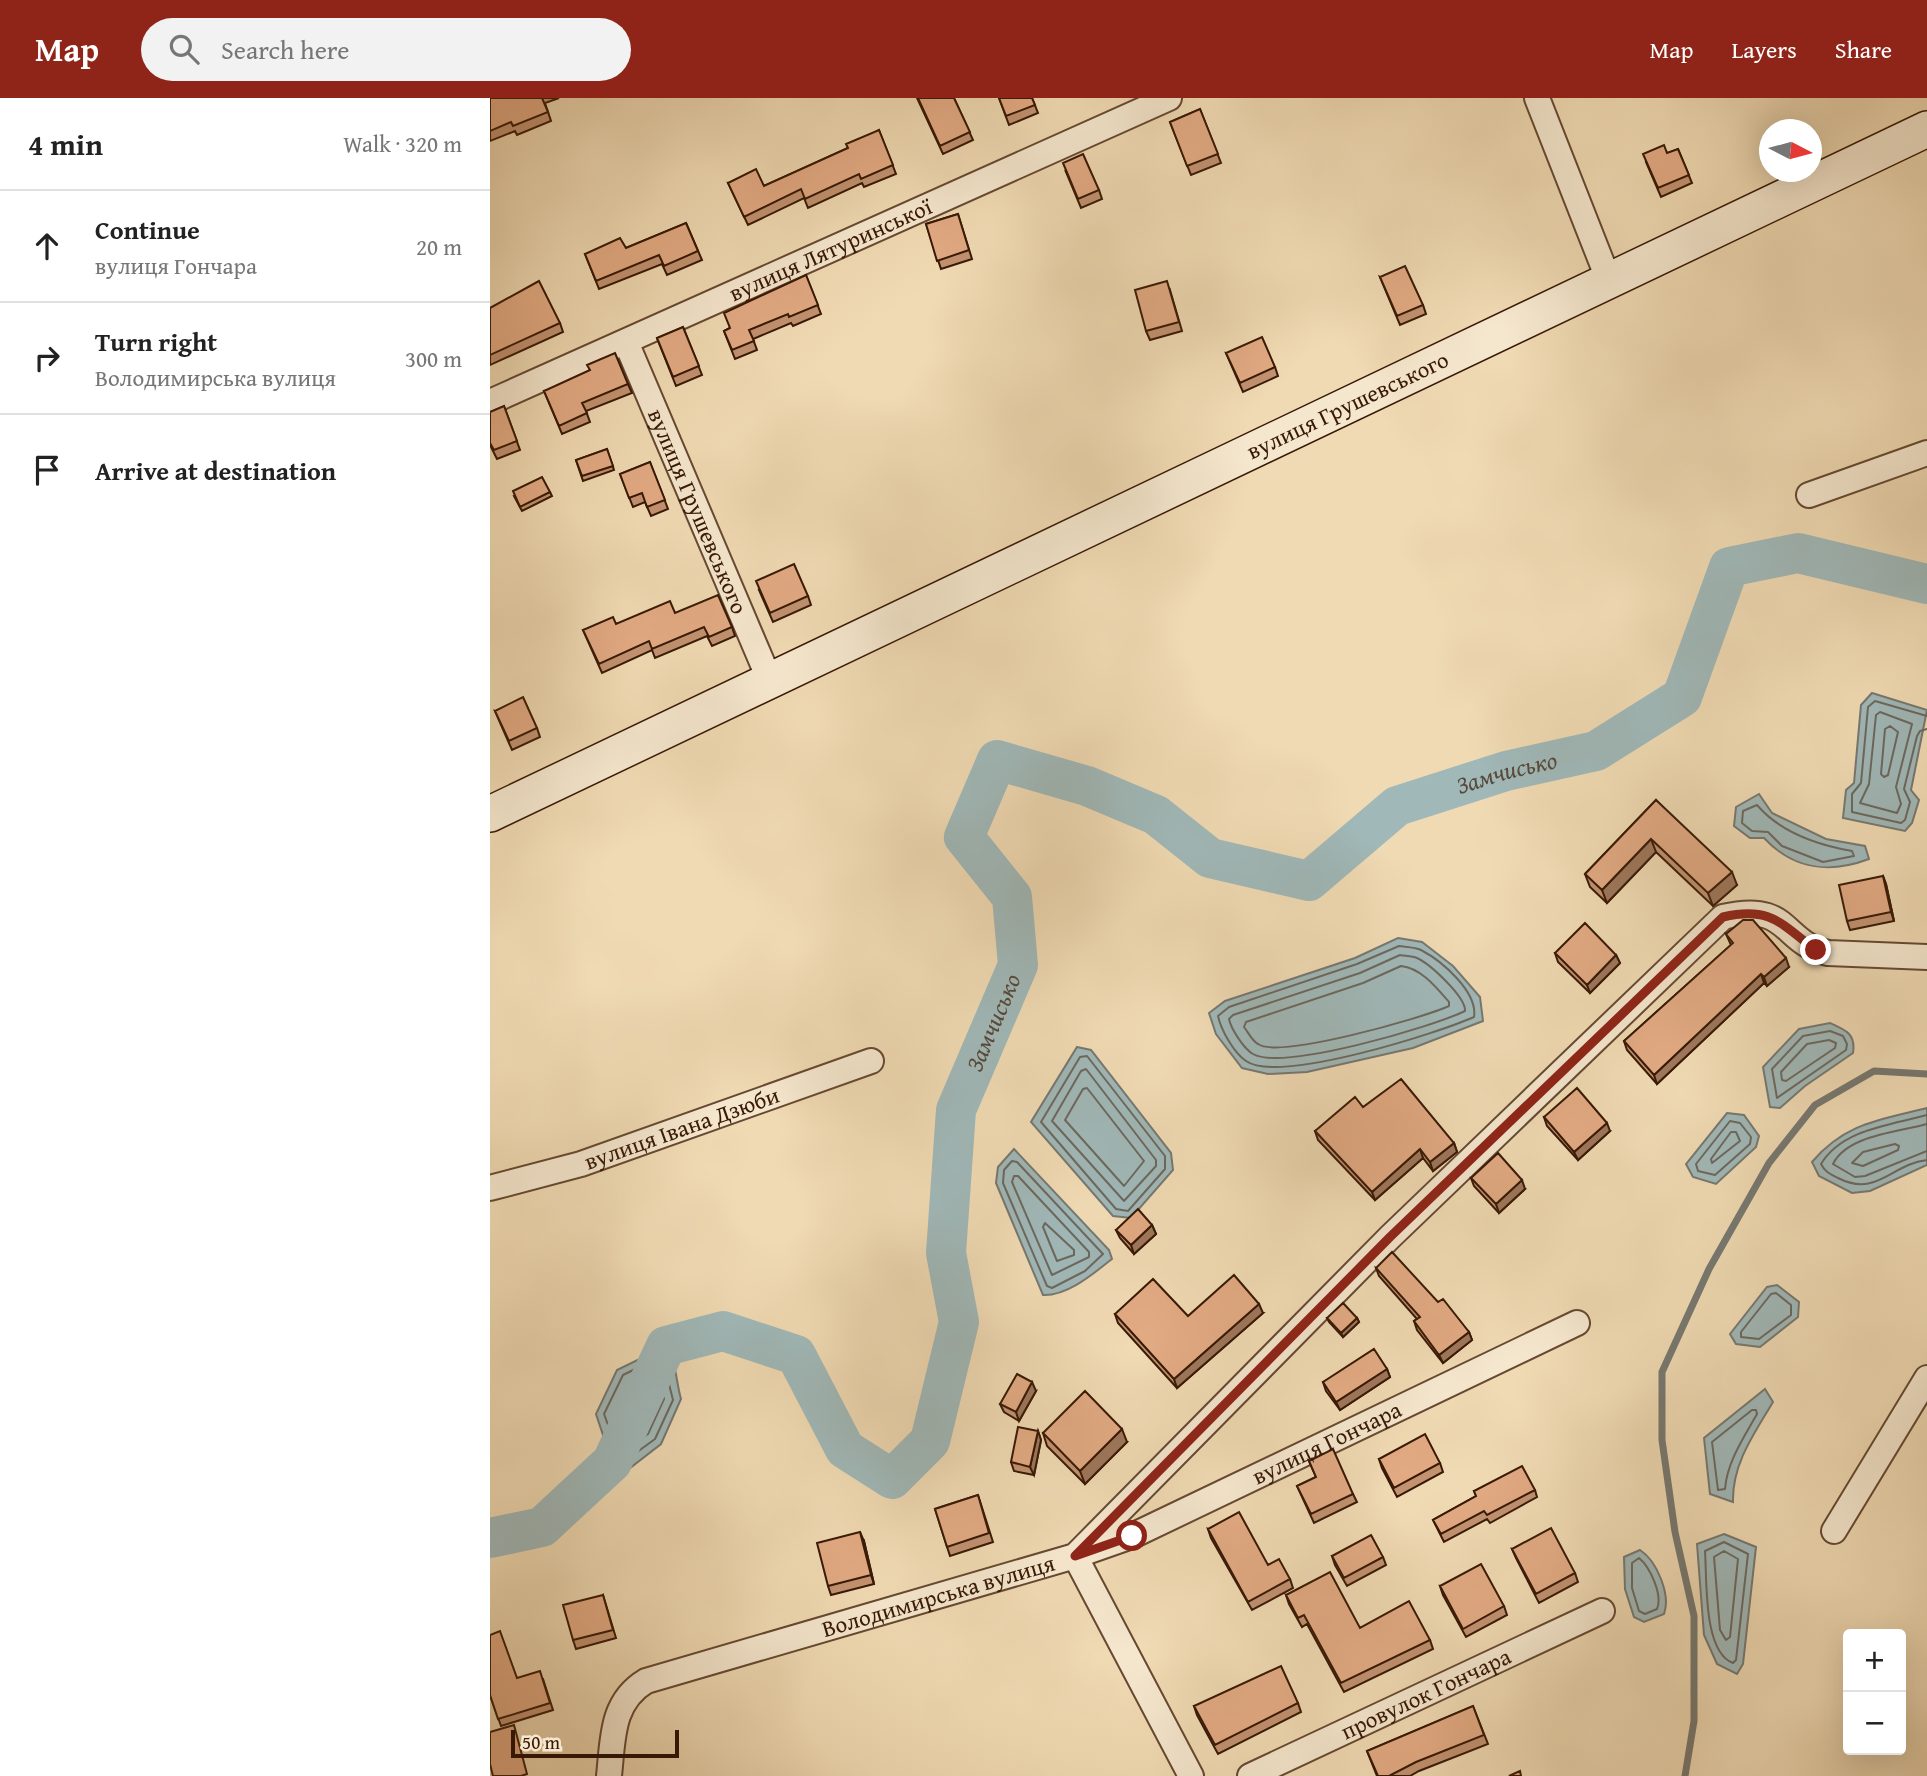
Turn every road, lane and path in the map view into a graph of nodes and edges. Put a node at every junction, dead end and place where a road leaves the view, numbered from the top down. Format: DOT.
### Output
graph roads {
  1 [pos="1170,98"];
  2 [pos="1537,98"];
  3 [pos="1927,129"];
  4 [pos="1609,281"];
  5 [pos="626,342"];
  6 [pos="490,402"];
  7 [pos="1927,453"];
  8 [pos="1809,495"];
  9 [pos="770,681"];
  10 [pos="490,814"];
  11 [pos="1927,957"];
  12 [pos="871,1060"];
  13 [pos="490,1188"];
  14 [pos="1577,1323"];
  15 [pos="1927,1378"];
  16 [pos="1835,1531"];
  17 [pos="1075,1556"];
  18 [pos="1602,1611"];
  19 [pos="609,1776"];
  20 [pos="1191,1776"];
  21 [pos="1250,1776"];
  1 -- 5 [label="street, вулиця Лятуринської"];
  2 -- 4 [label="street"];
  3 -- 4 [label="street, вулиця Грушевського"];
  4 -- 9 [label="street, вулиця Грушевського"];
  5 -- 6 [label="street, вулиця Лятуринської"];
  5 -- 9 [label="street, вулиця Грушевського"];
  7 -- 8 [label="street"];
  9 -- 10 [label="street, вулиця Грушевського"];
  11 -- 17 [label="street, Володимирська вулиця"];
  12 -- 13 [label="street, вулиця Івана Дзюби"];
  14 -- 17 [label="street, вулиця Гончара"];
  15 -- 16 [label="street"];
  17 -- 19 [label="street, Володимирська вулиця"];
  17 -- 20 [label="street"];
  18 -- 21 [label="street, провулок Гончара"];
}
